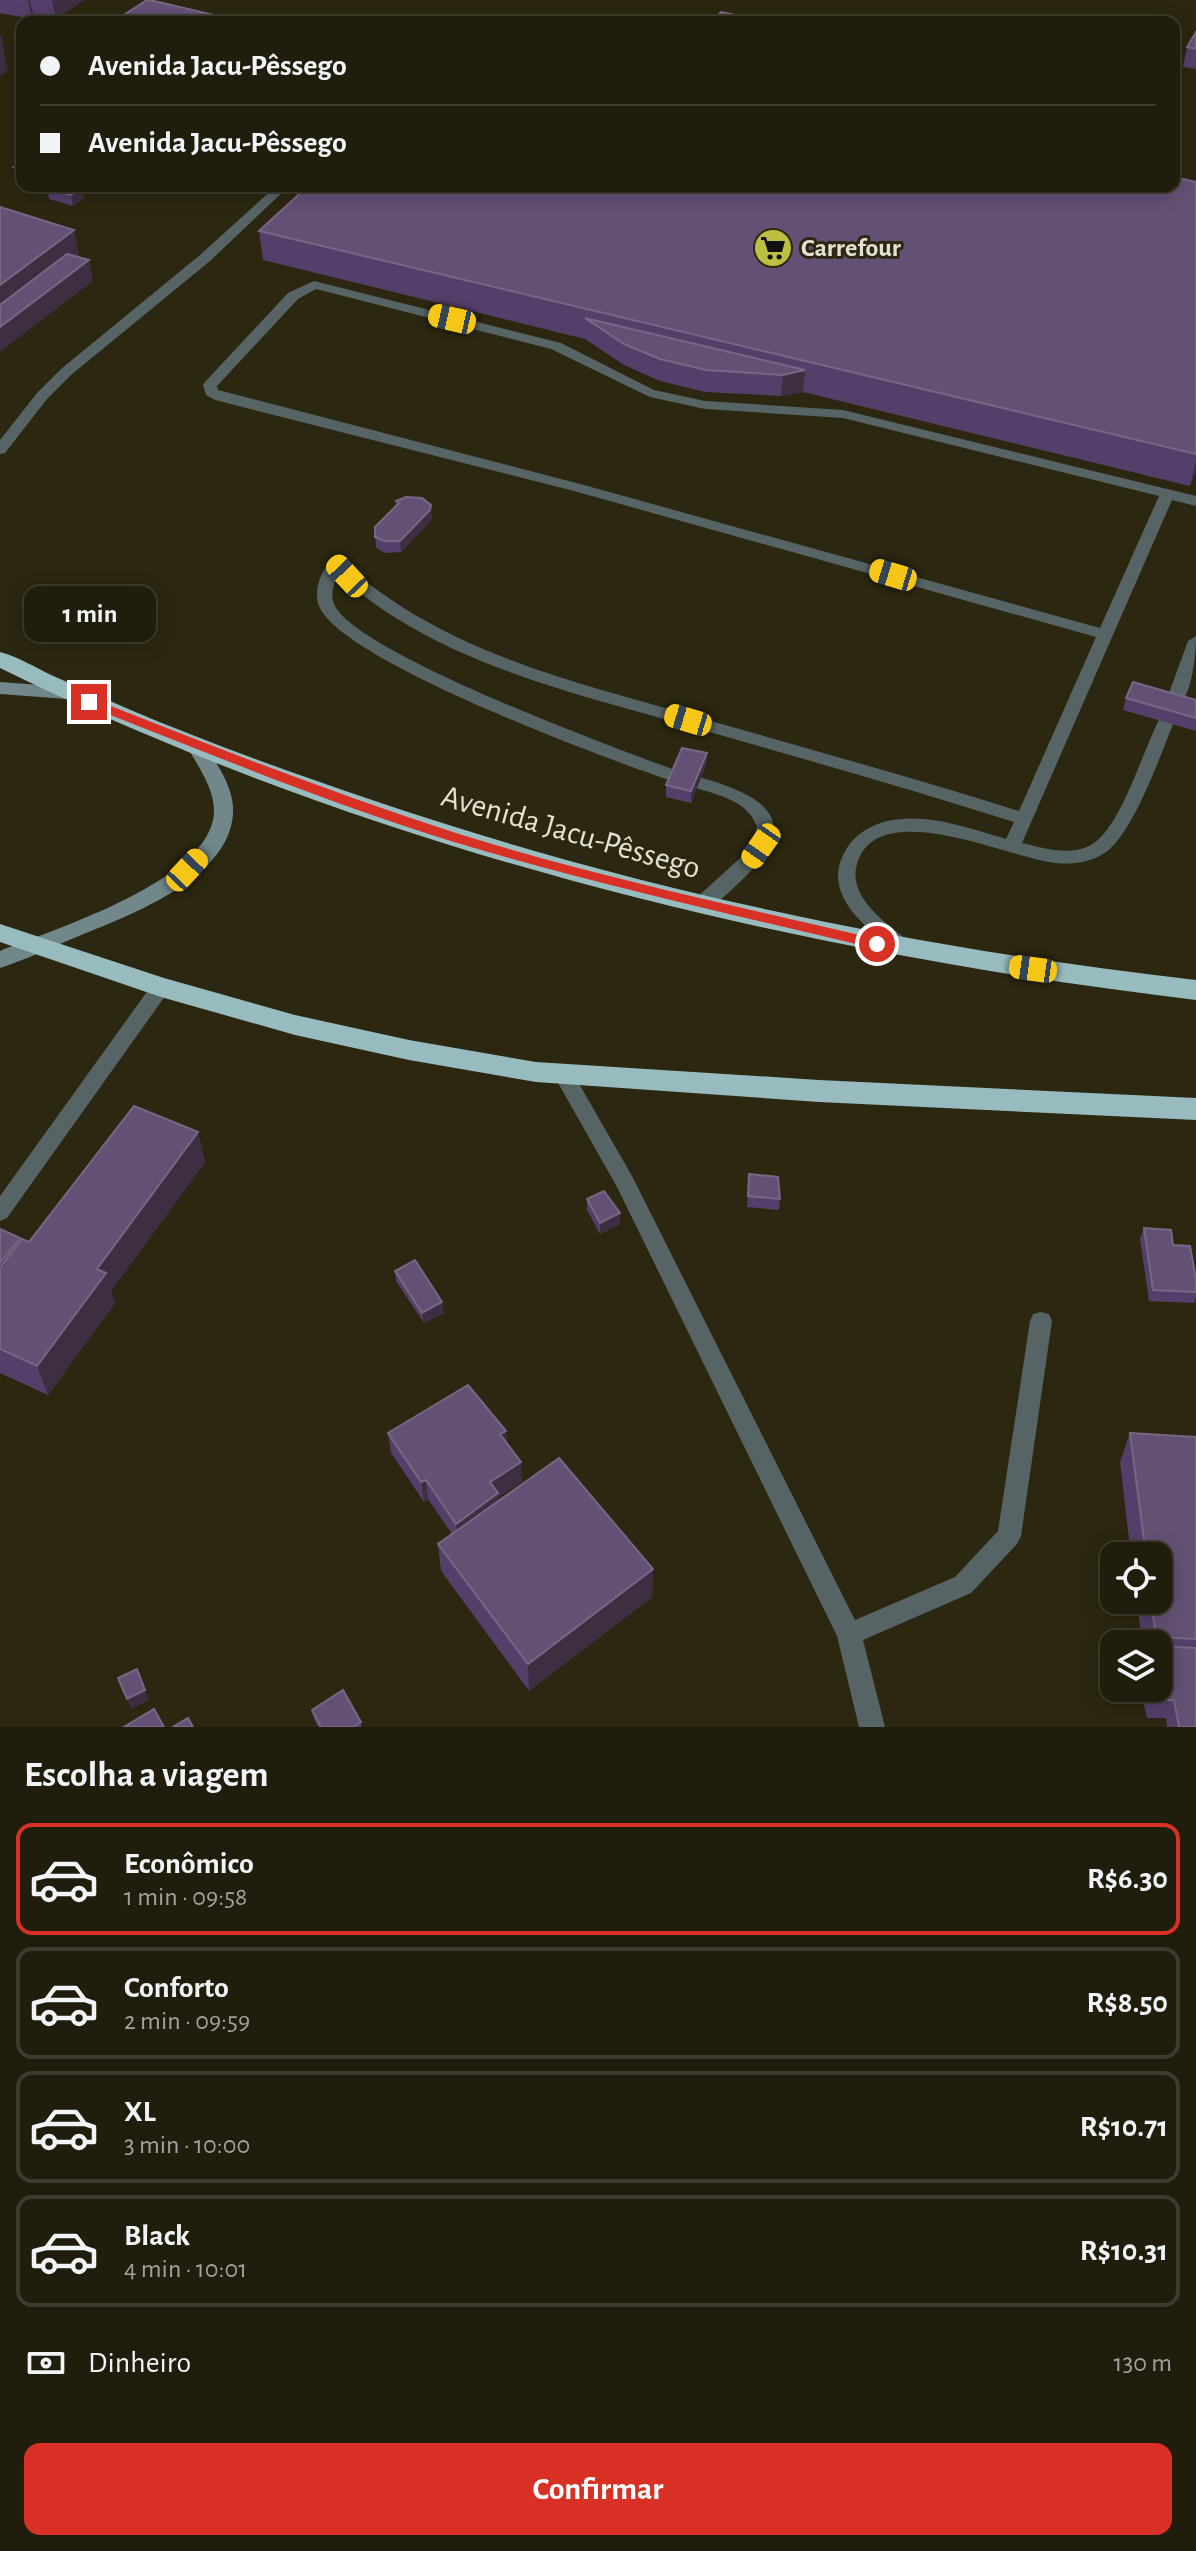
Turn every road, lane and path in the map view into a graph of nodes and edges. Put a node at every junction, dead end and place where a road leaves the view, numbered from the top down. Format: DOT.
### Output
graph roads {
  1 [pos="276,192"];
  2 [pos="0,450"];
  3 [pos="1167,494"];
  4 [pos="1196,501"];
  5 [pos="1103,634"];
  6 [pos="1196,641"];
  7 [pos="0,659"];
  8 [pos="0,688"];
  9 [pos="67,693"];
  10 [pos="1173,704"];
  11 [pos="1166,722"];
  12 [pos="196,746"];
  13 [pos="675,776"];
  14 [pos="699,783"];
  15 [pos="1025,819"];
  16 [pos="1011,848"];
  17 [pos="701,904"];
  18 [pos="0,933"];
  19 [pos="31,945"];
  20 [pos="907,950"];
  21 [pos="0,960"];
  22 [pos="161,987"];
  23 [pos="1196,990"];
  24 [pos="563,1074"];
  25 [pos="1196,1109"];
  26 [pos="0,1212"];
  27 [pos="1041,1321"];
  28 [pos="849,1634"];
  29 [pos="872,1727"];
  1 -- 2 [label="lane"];
  3 -- 4 [label="lane"];
  3 -- 5 [label="lane"];
  3 -- 5 [label="lane"];
  5 -- 15 [label="lane"];
  6 -- 10 [label="lane"];
  7 -- 9 [label="highway, Avenida Jacu-Pêssego"];
  8 -- 9 [label="main road"];
  9 -- 12 [label="highway, Avenida Jacu-Pêssego"];
  11 -- 16 [label="lane"];
  12 -- 17 [label="highway, Avenida Jacu-Pêssego"];
  12 -- 19 [label="main road"];
  13 -- 15 [label="lane"];
  14 -- 17 [label="lane"];
  15 -- 16 [label="lane"];
  16 -- 20 [label="lane"];
  17 -- 20 [label="highway, Avenida Jacu-Pêssego"];
  18 -- 19 [label="highway"];
  19 -- 21 [label="main road"];
  19 -- 22 [label="highway"];
  20 -- 23 [label="highway, Avenida Jacu-Pêssego"];
  22 -- 24 [label="highway"];
  22 -- 26 [label="lane"];
  24 -- 25 [label="highway"];
  24 -- 28 [label="lane"];
  27 -- 28 [label="lane"];
  28 -- 29 [label="lane"];
}
